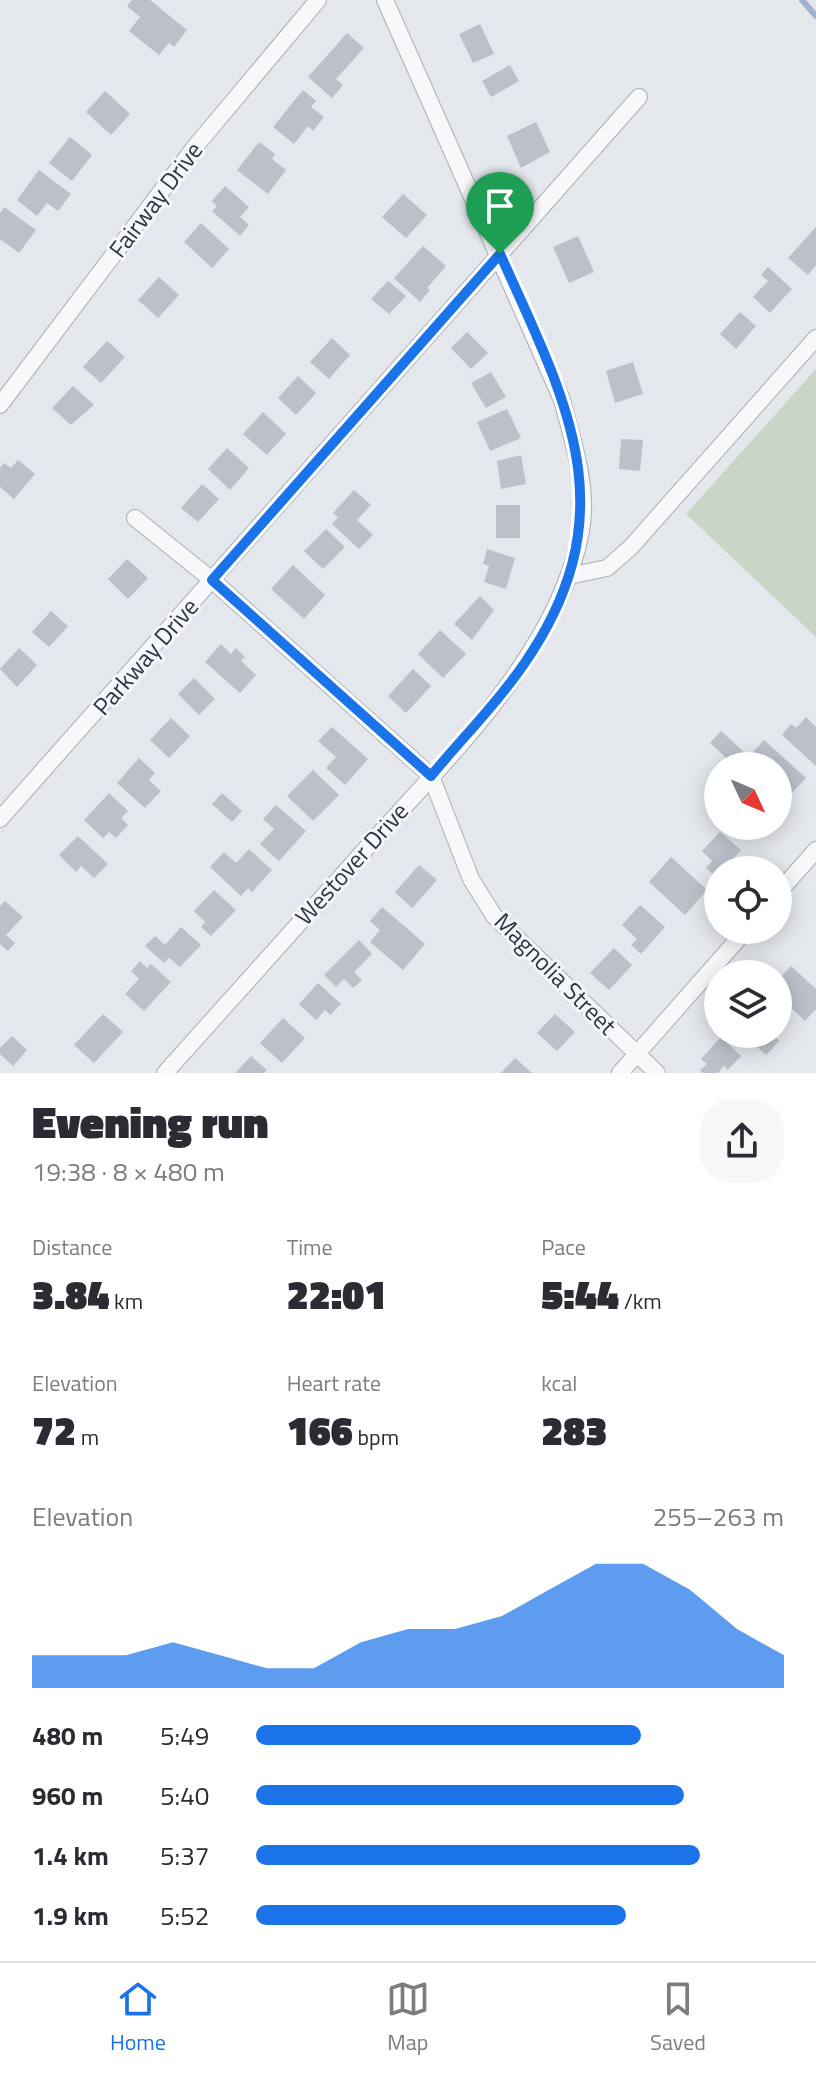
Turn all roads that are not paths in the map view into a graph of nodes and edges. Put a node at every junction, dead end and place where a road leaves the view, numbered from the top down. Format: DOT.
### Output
graph roads {
  1 [pos="318,0"];
  2 [pos="385,0"];
  3 [pos="639,97"];
  4 [pos="500,254"];
  5 [pos="816,338"];
  6 [pos="0,405"];
  7 [pos="135,518"];
  8 [pos="569,576"];
  9 [pos="212,580"];
  10 [pos="431,776"];
  11 [pos="0,819"];
  12 [pos="816,850"];
  13 [pos="792,877"];
  14 [pos="734,944"];
  15 [pos="636,1054"];
  16 [pos="165,1073"];
  17 [pos="620,1073"];
  18 [pos="657,1073"];
  1 -- 6 [label="street, Fairway Drive"];
  2 -- 4 [label="street"];
  3 -- 4 [label="street, Parkway Drive"];
  4 -- 8 [label="street"];
  4 -- 9 [label="street, Parkway Drive"];
  5 -- 8 [label="street"];
  7 -- 9 [label="street"];
  8 -- 10 [label="street, Westover Drive"];
  9 -- 10 [label="street"];
  9 -- 11 [label="street, Parkway Drive"];
  10 -- 15 [label="street, Magnolia Street"];
  10 -- 16 [label="street, Westover Drive"];
  12 -- 13 [label="street"];
  14 -- 15 [label="street"];
  15 -- 17 [label="street"];
  15 -- 18 [label="street, Magnolia Street"];
}
